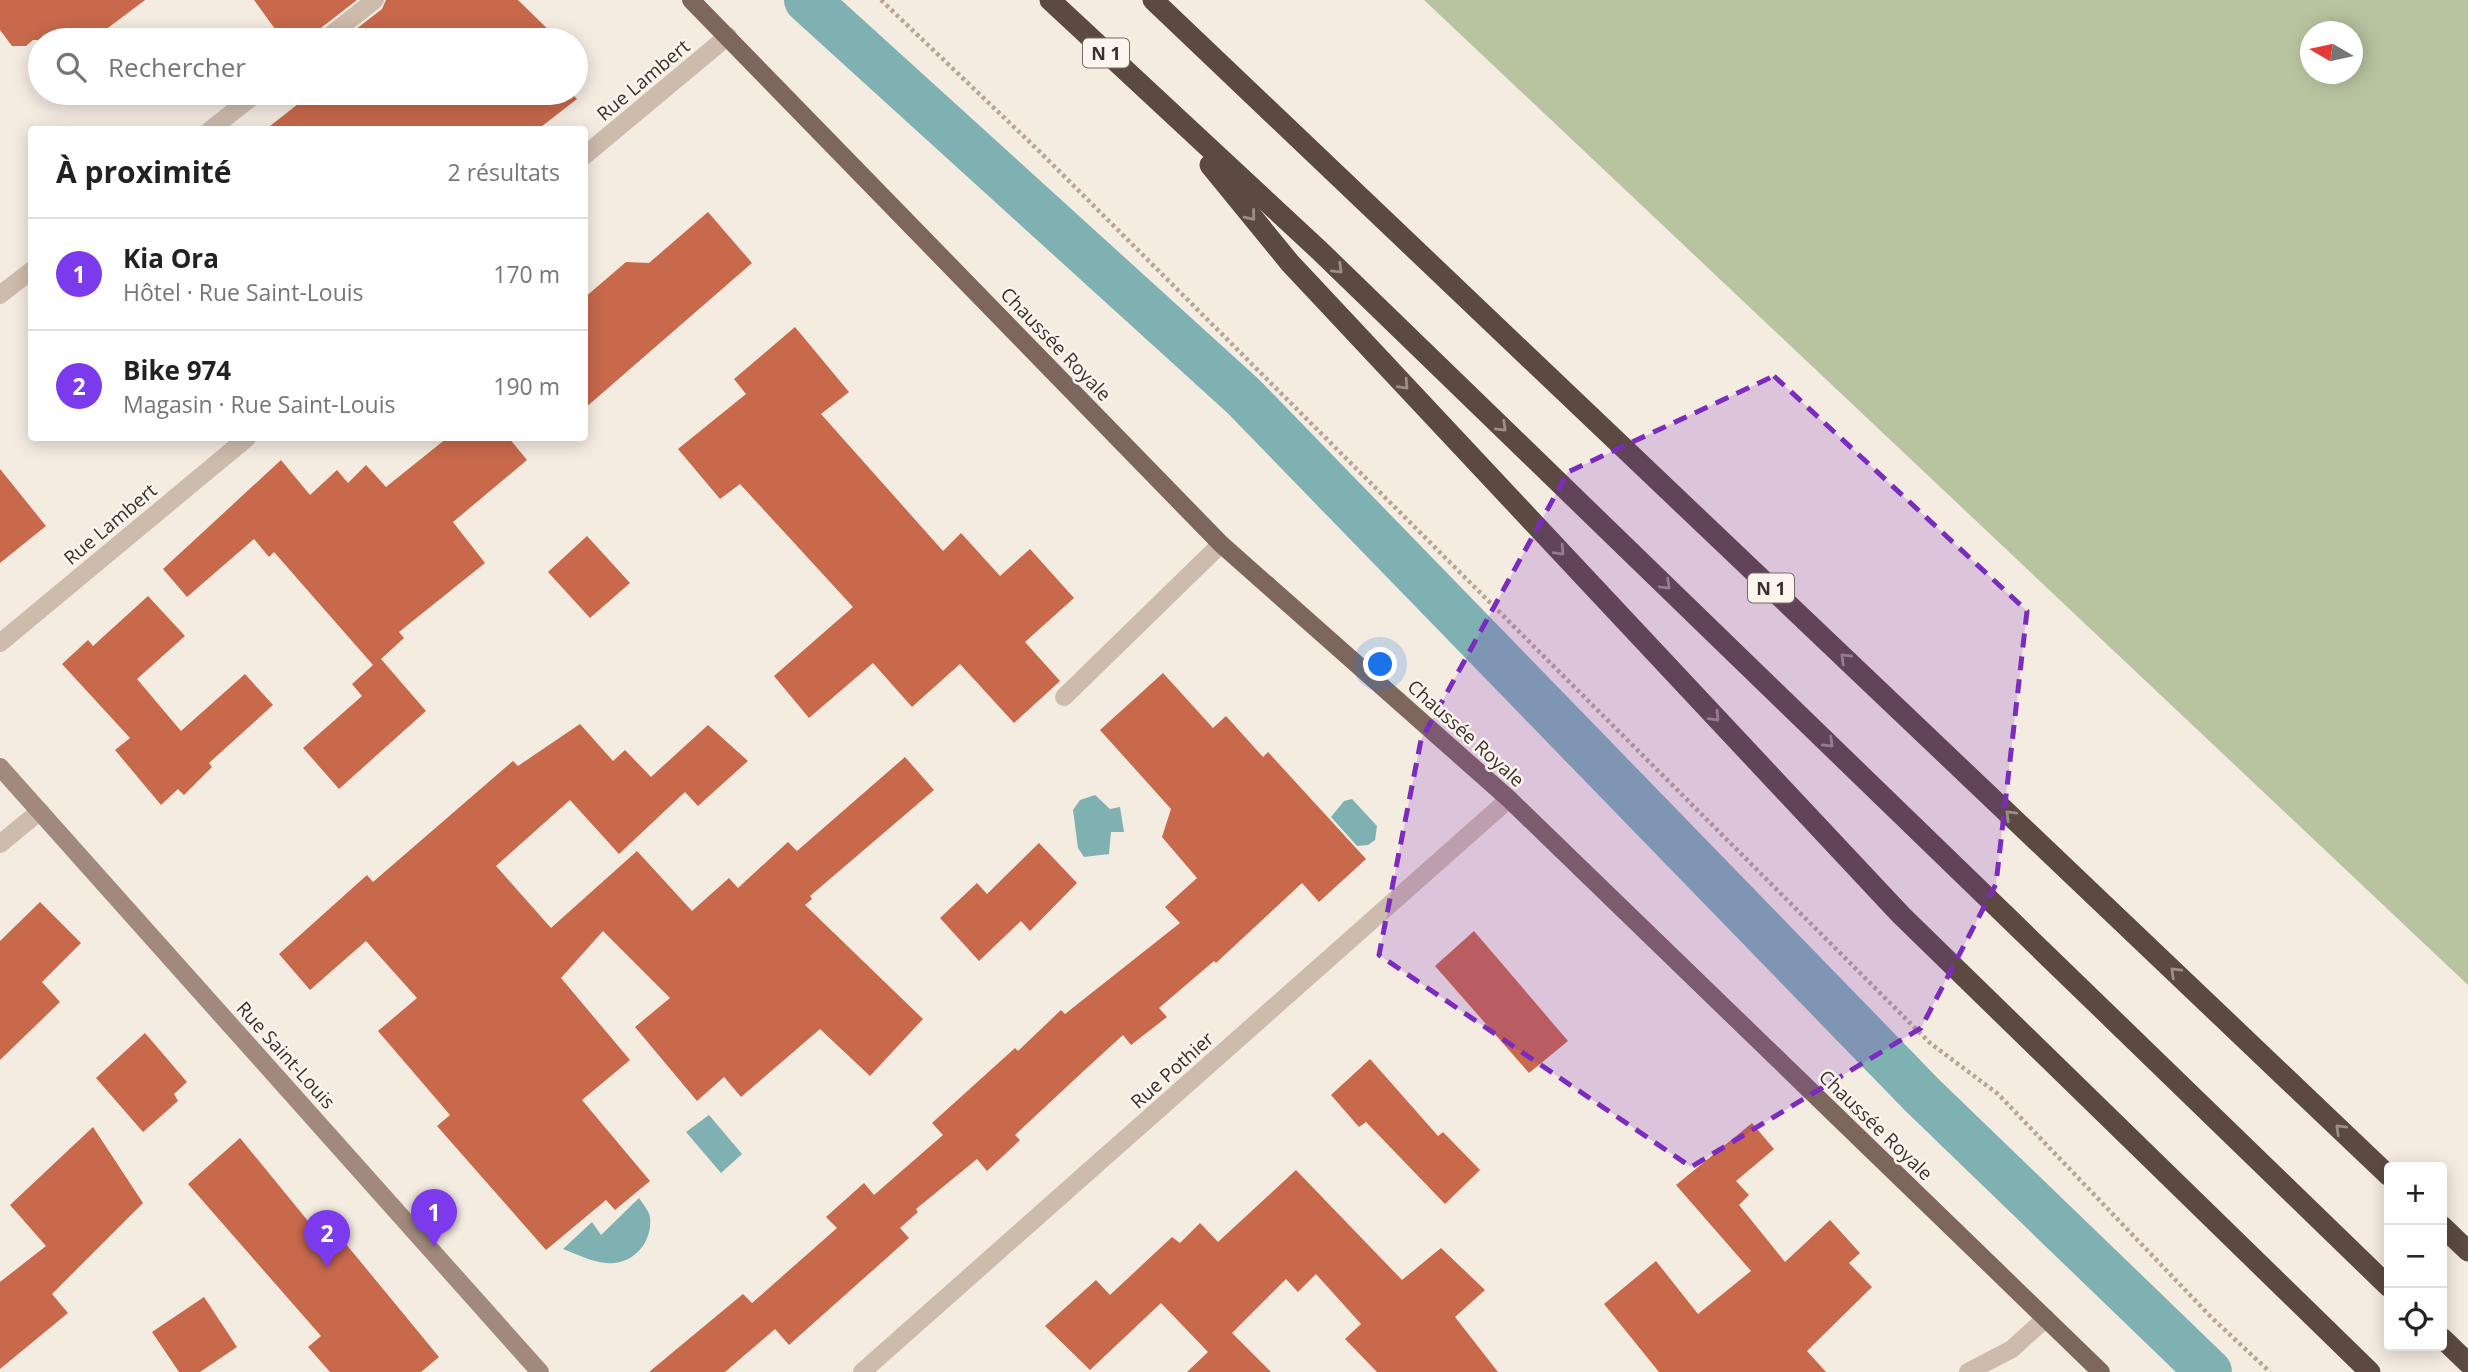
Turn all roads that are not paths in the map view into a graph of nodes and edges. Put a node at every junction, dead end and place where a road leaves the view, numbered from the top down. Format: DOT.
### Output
graph roads {
  1 [pos="375,0"];
  2 [pos="691,0"];
  3 [pos="1050,0"];
  4 [pos="1153,0"];
  5 [pos="339,28"];
  6 [pos="728,36"];
  7 [pos="242,105"];
  8 [pos="1162,106"];
  9 [pos="215,126"];
  10 [pos="588,153"];
  11 [pos="28,273"];
  12 [pos="0,295"];
  13 [pos="243,441"];
  14 [pos="1221,544"];
  15 [pos="0,643"];
  16 [pos="1064,697"];
  17 [pos="0,767"];
  18 [pos="1509,799"];
  19 [pos="40,811"];
  20 [pos="0,844"];
  21 [pos="2384,1171"];
  22 [pos="2447,1231"];
  23 [pos="2468,1251"];
  24 [pos="2384,1282"];
  25 [pos="2046,1318"];
  26 [pos="2447,1343"];
  27 [pos="2468,1363"];
  28 [pos="540,1372"];
  29 [pos="862,1372"];
  30 [pos="1968,1372"];
  31 [pos="2101,1372"];
  32 [pos="2371,1372"];
  1 -- 5 [label="street"];
  2 -- 6 [label="main road, Chaussée Royale"];
  3 -- 8 [label="highway, N 1"];
  21 -- 4 [label="highway, N 1, one-way"];
  6 -- 10 [label="street, Rue Lambert"];
  6 -- 14 [label="main road, Chaussée Royale"];
  7 -- 9 [label="street"];
  8 -- 24 [label="highway, N 1, one-way"];
  8 -- 32 [label="highway, one-way"];
  11 -- 12 [label="street"];
  13 -- 15 [label="street, Rue Lambert"];
  14 -- 16 [label="street"];
  14 -- 18 [label="main road, Chaussée Royale"];
  17 -- 19 [label="street, Rue Saint-Louis"];
  18 -- 25 [label="main road, Chaussée Royale"];
  18 -- 29 [label="street, Rue Pothier"];
  19 -- 20 [label="street"];
  19 -- 28 [label="street, Rue Saint-Louis"];
  22 -- 23 [label="highway"];
  25 -- 30 [label="street"];
  25 -- 31 [label="main road, Chaussée Royale"];
  26 -- 27 [label="highway"];
}
